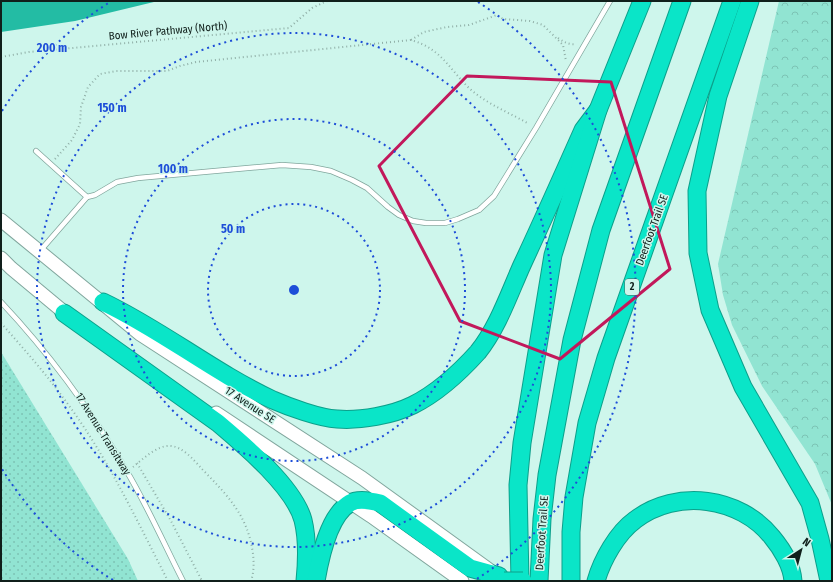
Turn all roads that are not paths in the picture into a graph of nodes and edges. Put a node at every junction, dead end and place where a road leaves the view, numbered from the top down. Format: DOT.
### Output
graph roads {
  1 [pos="610,1"];
  2 [pos="642,1"];
  3 [pos="682,1"];
  4 [pos="732,1"];
  5 [pos="750,1"];
  6 [pos="598,110"];
  7 [pos="36,151"];
  8 [pos="87,197"];
  9 [pos="1,220"];
  10 [pos="39,252"];
  11 [pos="1,258"];
  12 [pos="1,302"];
  13 [pos="103,302"];
  14 [pos="64,314"];
  15 [pos="351,502"];
  16 [pos="503,579"];
  17 [pos="183,581"];
  18 [pos="305,581"];
  19 [pos="316,581"];
  20 [pos="462,581"];
  21 [pos="520,581"];
  22 [pos="523,581"];
  23 [pos="539,581"];
  24 [pos="570,581"];
  25 [pos="596,581"];
  26 [pos="793,581"];
  27 [pos="829,581"];
  1 -- 8 [label="lane"];
  2 -- 6 [label="highway"];
  3 -- 23 [label="highway, Deerfoot Trail SE"];
  4 -- 24 [label="highway, Deerfoot Trail SE / 2"];
  5 -- 27 [label="highway"];
  6 -- 13 [label="highway"];
  6 -- 21 [label="highway"];
  7 -- 8 [label="lane"];
  8 -- 10 [label="lane"];
  9 -- 10 [label="main road, 17 Avenue SE"];
  10 -- 13 [label="main road, 17 Avenue SE"];
  11 -- 14 [label="main road"];
  12 -- 17 [label="lane, 17 Avenue Transitway"];
  13 -- 16 [label="main road, 17 Avenue SE"];
  14 -- 15 [label="main road"];
  14 -- 18 [label="highway"];
  15 -- 16 [label="highway"];
  15 -- 19 [label="highway"];
  15 -- 20 [label="main road"];
  16 -- 22 [label="highway, bridge"];
  25 -- 26 [label="highway"];
}
